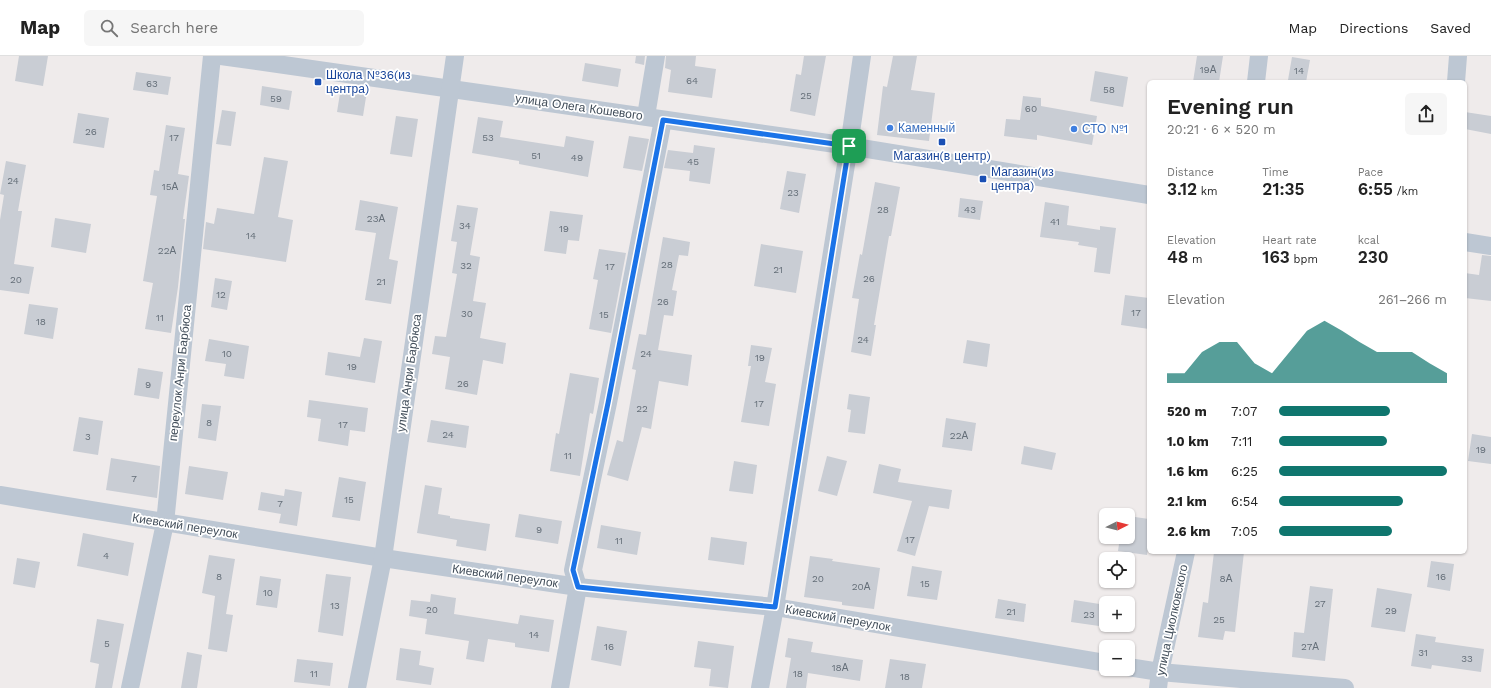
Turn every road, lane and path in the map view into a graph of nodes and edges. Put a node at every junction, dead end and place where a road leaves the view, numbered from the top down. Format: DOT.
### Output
graph roads {
  1 [pos="212,56"];
  2 [pos="221,56"];
  3 [pos="455,56"];
  4 [pos="656,56"];
  5 [pos="862,56"];
  6 [pos="1259,56"];
  7 [pos="1458,56"];
  8 [pos="1256,80"];
  9 [pos="1456,80"];
  10 [pos="450,88"];
  11 [pos="646,116"];
  12 [pos="663,120"];
  13 [pos="849,146"];
  14 [pos="1147,195"];
  15 [pos="1467,242"];
  16 [pos="1491,246"];
  17 [pos="0,495"];
  18 [pos="165,523"];
  19 [pos="1186,554"];
  20 [pos="383,558"];
  21 [pos="578,587"];
  22 [pos="775,607"];
  23 [pos="1099,662"];
  24 [pos="1135,669"];
  25 [pos="1159,680"];
  26 [pos="130,688"];
  27 [pos="357,688"];
  28 [pos="560,688"];
  29 [pos="760,688"];
  30 [pos="1345,688"];
  1 -- 18 [label="street, переулок Анри Барбюса"];
  2 -- 10 [label="street, улица Олега Кошевого"];
  3 -- 10 [label="street, улица Анри Барбюса"];
  4 -- 11 [label="street"];
  5 -- 13 [label="street"];
  6 -- 8 [label="street"];
  7 -- 9 [label="street"];
  10 -- 11 [label="street, улица Олега Кошевого"];
  10 -- 20 [label="street, улица Анри Барбюса"];
  11 -- 12 [label="street, улица Олега Кошевого"];
  12 -- 13 [label="street, улица Олега Кошевого"];
  12 -- 21 [label="street"];
  13 -- 14 [label="street, улица Олега Кошевого"];
  13 -- 22 [label="street"];
  15 -- 16 [label="street"];
  17 -- 18 [label="street, Киевский переулок"];
  18 -- 20 [label="street, Киевский переулок"];
  18 -- 26 [label="street, переулок Анри Барбюса"];
  19 -- 25 [label="street, улица Циолковского"];
  20 -- 21 [label="street, Киевский переулок"];
  20 -- 27 [label="street, улица Анри Барбюса"];
  21 -- 22 [label="street, Киевский переулок"];
  21 -- 28 [label="street"];
  22 -- 23 [label="street, Киевский переулок"];
  22 -- 29 [label="street"];
  24 -- 25 [label="street"];
  25 -- 30 [label="street"];
}
